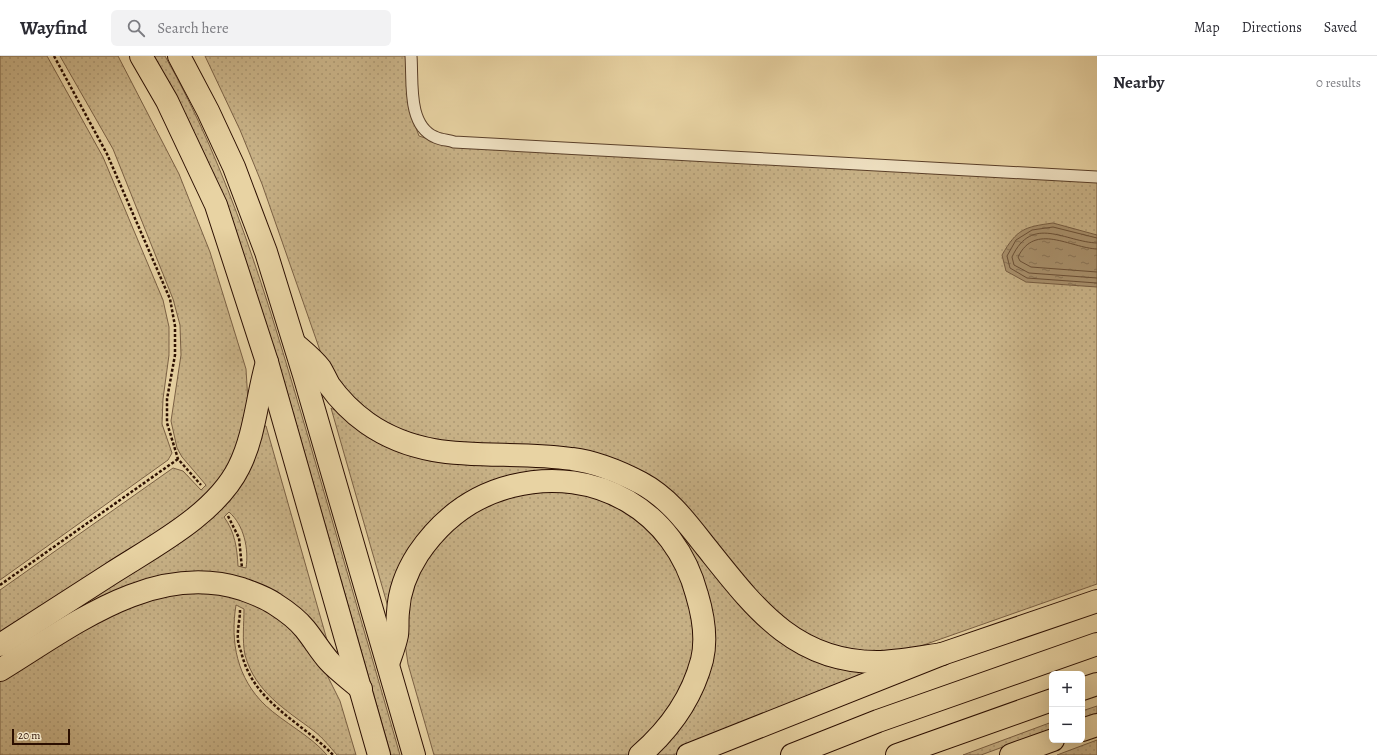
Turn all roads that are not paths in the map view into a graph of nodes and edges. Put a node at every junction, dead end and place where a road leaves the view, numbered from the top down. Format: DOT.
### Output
graph roads {
  1 [pos="141,56"];
  2 [pos="179,56"];
  3 [pos="412,56"];
  4 [pos="1097,177"];
  5 [pos="295,344"];
  6 [pos="267,362"];
  7 [pos="1097,601"];
  8 [pos="1097,644"];
  9 [pos="0,645"];
  10 [pos="942,654"];
  11 [pos="388,664"];
  12 [pos="0,670"];
  13 [pos="1097,684"];
  14 [pos="1085,688"];
  15 [pos="361,689"];
  16 [pos="1049,701"];
  17 [pos="1097,725"];
  18 [pos="1085,729"];
  19 [pos="1049,741"];
  20 [pos="379,755"];
  21 [pos="414,755"];
  22 [pos="640,755"];
  23 [pos="688,755"];
  24 [pos="792,755"];
  25 [pos="897,755"];
  26 [pos="1011,755"];
  1 -- 6 [label="highway"];
  2 -- 5 [label="highway"];
  3 -- 4 [label="lane"];
  5 -- 10 [label="highway"];
  5 -- 11 [label="highway"];
  6 -- 9 [label="highway"];
  6 -- 15 [label="highway"];
  7 -- 10 [label="highway"];
  8 -- 24 [label="highway"];
  10 -- 23 [label="highway"];
  11 -- 21 [label="highway"];
  11 -- 22 [label="highway"];
  12 -- 15 [label="highway"];
  13 -- 14 [label="highway"];
  15 -- 20 [label="highway"];
  16 -- 25 [label="highway"];
  17 -- 18 [label="highway"];
  19 -- 26 [label="highway"];
}
